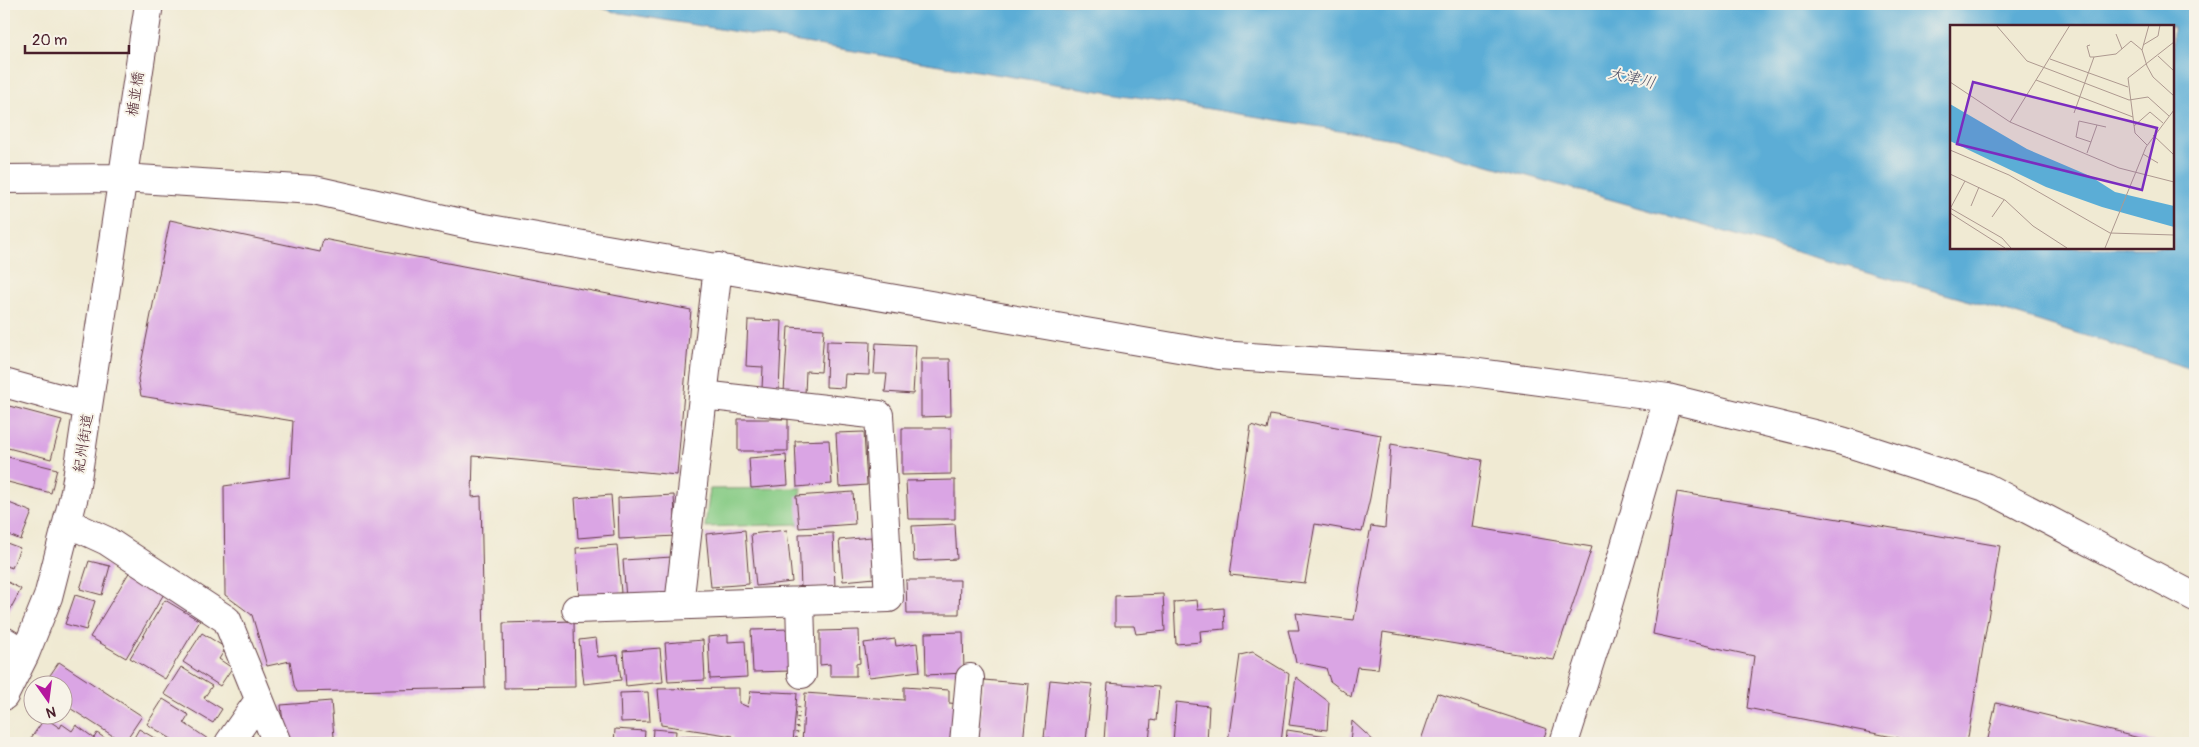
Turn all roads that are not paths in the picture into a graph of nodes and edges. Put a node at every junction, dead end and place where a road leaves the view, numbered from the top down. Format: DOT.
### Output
graph roads {
  1 [pos="149,4"];
  2 [pos="124,166"];
  3 [pos="4,179"];
  4 [pos="718,267"];
  5 [pos="4,383"];
  6 [pos="702,395"];
  7 [pos="1668,398"];
  8 [pos="88,406"];
  9 [pos="68,523"];
  10 [pos="2195,597"];
  11 [pos="800,601"];
  12 [pos="679,606"];
  13 [pos="576,609"];
  14 [pos="14,647"];
  15 [pos="802,674"];
  16 [pos="970,678"];
  17 [pos="4,696"];
  18 [pos="258,700"];
  19 [pos="229,743"];
  20 [pos="277,743"];
  21 [pos="964,743"];
  22 [pos="1564,743"];
  1 -- 2 [label="street, 楯並橋"];
  2 -- 3 [label="street"];
  2 -- 4 [label="street"];
  2 -- 8 [label="street, 紀州街道"];
  4 -- 6 [label="street"];
  4 -- 7 [label="street"];
  5 -- 8 [label="street"];
  6 -- 11 [label="street"];
  6 -- 12 [label="street"];
  7 -- 10 [label="street"];
  7 -- 22 [label="street"];
  8 -- 9 [label="street, 紀州街道"];
  9 -- 14 [label="street, 紀州街道"];
  9 -- 18 [label="street"];
  11 -- 12 [label="street"];
  11 -- 15 [label="street"];
  12 -- 13 [label="street"];
  14 -- 17 [label="street, 紀州街道"];
  16 -- 21 [label="street"];
  18 -- 19 [label="street"];
  18 -- 20 [label="street"];
}
